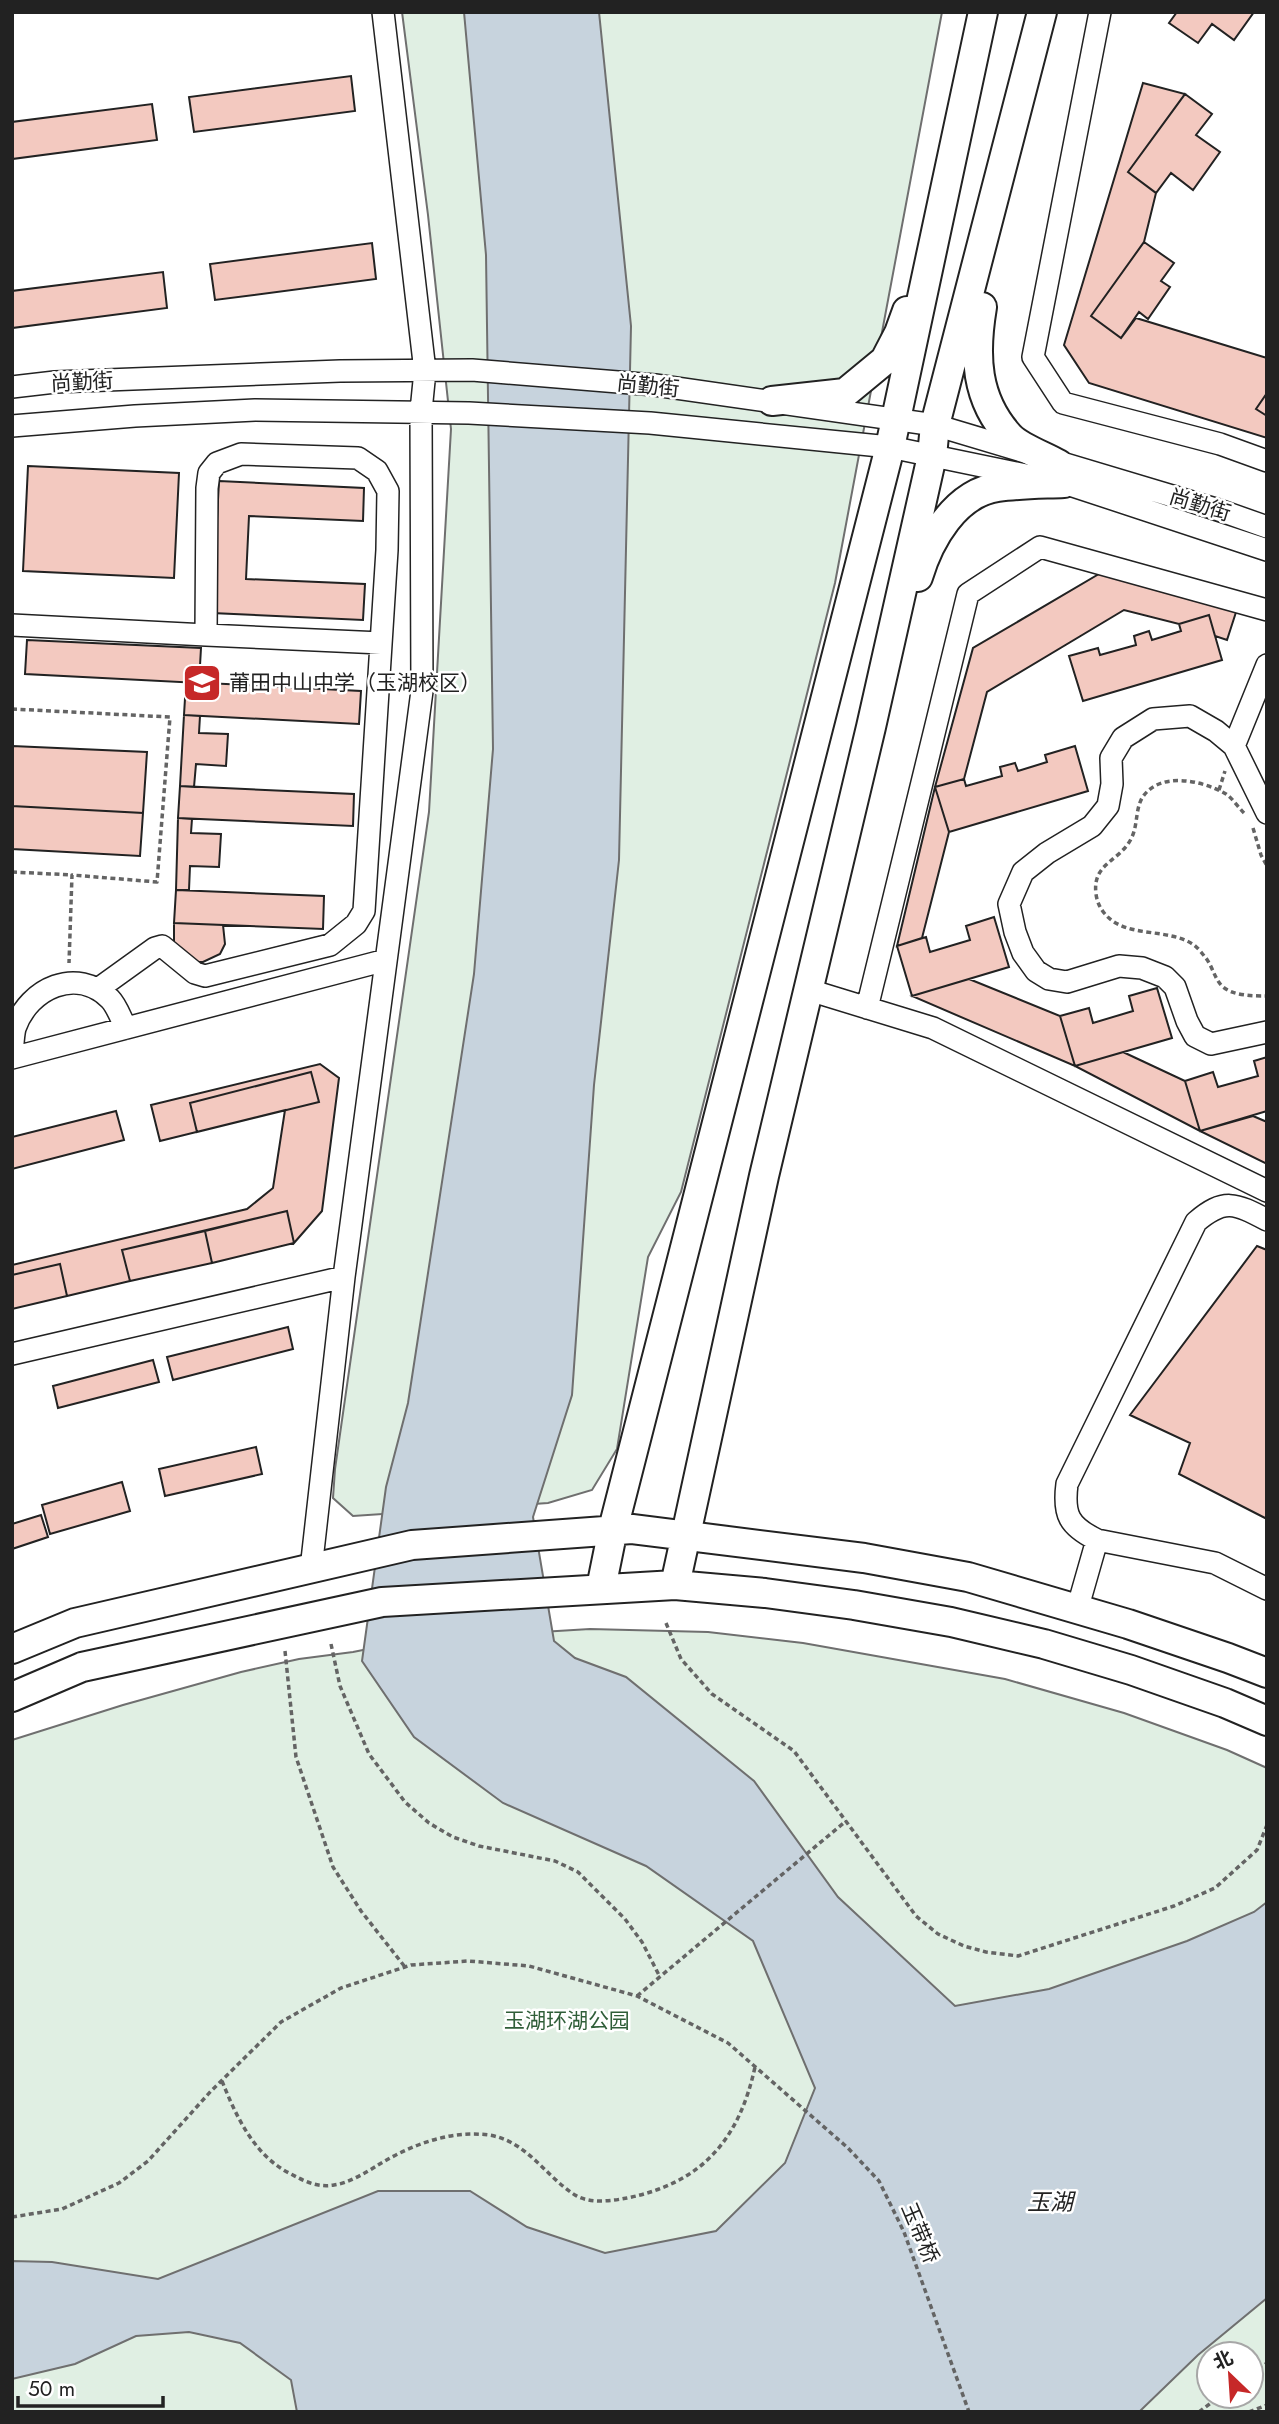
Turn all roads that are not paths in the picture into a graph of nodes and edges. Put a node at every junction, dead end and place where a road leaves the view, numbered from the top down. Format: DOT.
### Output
graph roads {
  1 [pos="383,12"];
  2 [pos="983,12"];
  3 [pos="1042,12"];
  4 [pos="1100,12"];
  5 [pos="957,136"];
  6 [pos="1007,145"];
  7 [pos="425,371"];
  8 [pos="12,387"];
  9 [pos="772,401"];
  10 [pos="421,411"];
  11 [pos="935,425"];
  12 [pos="12,426"];
  13 [pos="893,434"];
  14 [pos="932,456"];
  15 [pos="1267,461"];
  16 [pos="1061,473"];
  17 [pos="1267,527"];
  18 [pos="1267,550"];
  19 [pos="1267,610"];
  20 [pos="12,625"];
  21 [pos="206,635"];
  22 [pos="381,643"];
  23 [pos="1267,665"];
  24 [pos="871,727"];
  25 [pos="1234,746"];
  26 [pos="1267,813"];
  27 [pos="386,960"];
  28 [pos="98,989"];
  29 [pos="809,990"];
  30 [pos="867,1008"];
  31 [pos="125,1028"];
  32 [pos="1267,1032"];
  33 [pos="12,1056"];
  34 [pos="1267,1191"];
  35 [pos="1267,1220"];
  36 [pos="344,1277"];
  37 [pos="12,1354"];
  38 [pos="613,1529"];
  39 [pos="686,1538"];
  40 [pos="1097,1540"];
  41 [pos="311,1569"];
  42 [pos="675,1585"];
  43 [pos="601,1588"];
  44 [pos="1267,1589"];
  45 [pos="1077,1610"];
  46 [pos="12,1649"];
  47 [pos="1267,1673"];
  48 [pos="12,1698"];
  49 [pos="1267,1721"];
  1 -- 7 [label="street"];
  2 -- 5 [label="main road"];
  3 -- 6 [label="main road"];
  4 -- 15 [label="street"];
  5 -- 9 [label="main road"];
  5 -- 13 [label="main road"];
  6 -- 11 [label="main road"];
  6 -- 16 [label="main road"];
  7 -- 8 [label="street, 尚勤街"];
  7 -- 9 [label="street, 尚勤街"];
  7 -- 10 [label="street"];
  9 -- 13 [label="street, 尚勤街"];
  10 -- 12 [label="street, 尚勤街"];
  10 -- 13 [label="street, 尚勤街"];
  10 -- 27 [label="street"];
  11 -- 13 [label="street, 尚勤街"];
  11 -- 14 [label="main road"];
  11 -- 16 [label="street, 尚勤街"];
  13 -- 14 [label="street, 尚勤街"];
  13 -- 38 [label="main road"];
  14 -- 16 [label="street, 尚勤街"];
  14 -- 24 [label="main road"];
  16 -- 17 [label="street, 尚勤街"];
  16 -- 18 [label="street, 尚勤街"];
  16 -- 24 [label="main road"];
  19 -- 30 [label="street"];
  20 -- 21 [label="street"];
  21 -- 22 [label="street"];
  21 -- 22 [label="street"];
  22 -- 28 [label="street"];
  23 -- 25 [label="street"];
  24 -- 29 [label="main road"];
  25 -- 26 [label="street"];
  25 -- 32 [label="street"];
  27 -- 31 [label="street"];
  27 -- 36 [label="street"];
  28 -- 31 [label="street"];
  28 -- 33 [label="street"];
  29 -- 30 [label="street"];
  29 -- 39 [label="main road"];
  30 -- 34 [label="street"];
  31 -- 33 [label="street"];
  35 -- 40 [label="street"];
  36 -- 37 [label="street"];
  36 -- 41 [label="street"];
  38 -- 39 [label="main road"];
  38 -- 41 [label="main road"];
  38 -- 43 [label="main road"];
  39 -- 42 [label="main road"];
  39 -- 45 [label="main road"];
  40 -- 44 [label="street"];
  40 -- 45 [label="street"];
  41 -- 46 [label="main road"];
  42 -- 43 [label="main road"];
  42 -- 49 [label="main road"];
  43 -- 48 [label="main road"];
  45 -- 47 [label="main road"];
}
